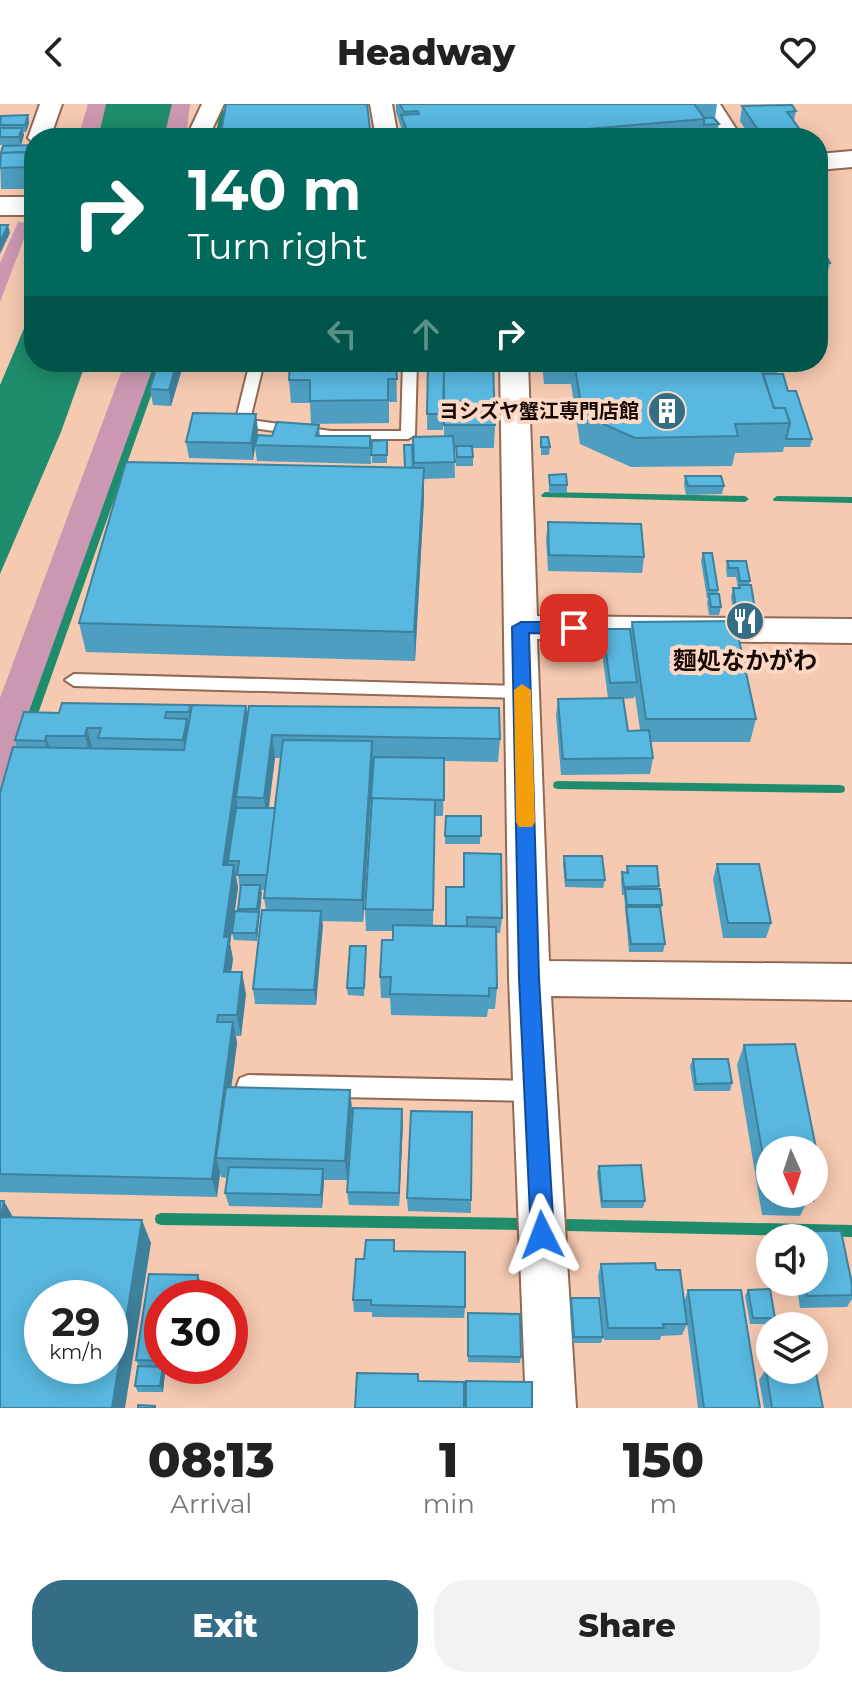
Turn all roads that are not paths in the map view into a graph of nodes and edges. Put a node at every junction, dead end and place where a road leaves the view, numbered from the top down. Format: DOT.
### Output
graph roads {
  1 [pos="51,104"];
  2 [pos="213,104"];
  3 [pos="381,104"];
  4 [pos="709,104"];
  5 [pos="40,128"];
  6 [pos="202,128"];
  7 [pos="385,128"];
  8 [pos="725,128"];
  9 [pos="852,159"];
  10 [pos="828,161"];
  11 [pos="0,206"];
  12 [pos="24,206"];
  13 [pos="255,372"];
  14 [pos="410,372"];
  15 [pos="514,372"];
  16 [pos="521,627"];
  17 [pos="852,631"];
  18 [pos="74,680"];
  19 [pos="522,692"];
  20 [pos="529,978"];
  21 [pos="852,982"];
  22 [pos="248,1085"];
  23 [pos="535,1091"];
  24 [pos="551,1408"];
  1 -- 5 [label="street"];
  2 -- 6 [label="street"];
  3 -- 7 [label="street"];
  4 -- 8 [label="street"];
  9 -- 10 [label="main road"];
  11 -- 12 [label="main road"];
  13 -- 14 [label="lane"];
  15 -- 16 [label="street"];
  16 -- 17 [label="street"];
  16 -- 19 [label="street"];
  18 -- 19 [label="lane"];
  19 -- 20 [label="street"];
  20 -- 21 [label="street"];
  20 -- 23 [label="street"];
  22 -- 23 [label="lane"];
  23 -- 24 [label="street"];
}
